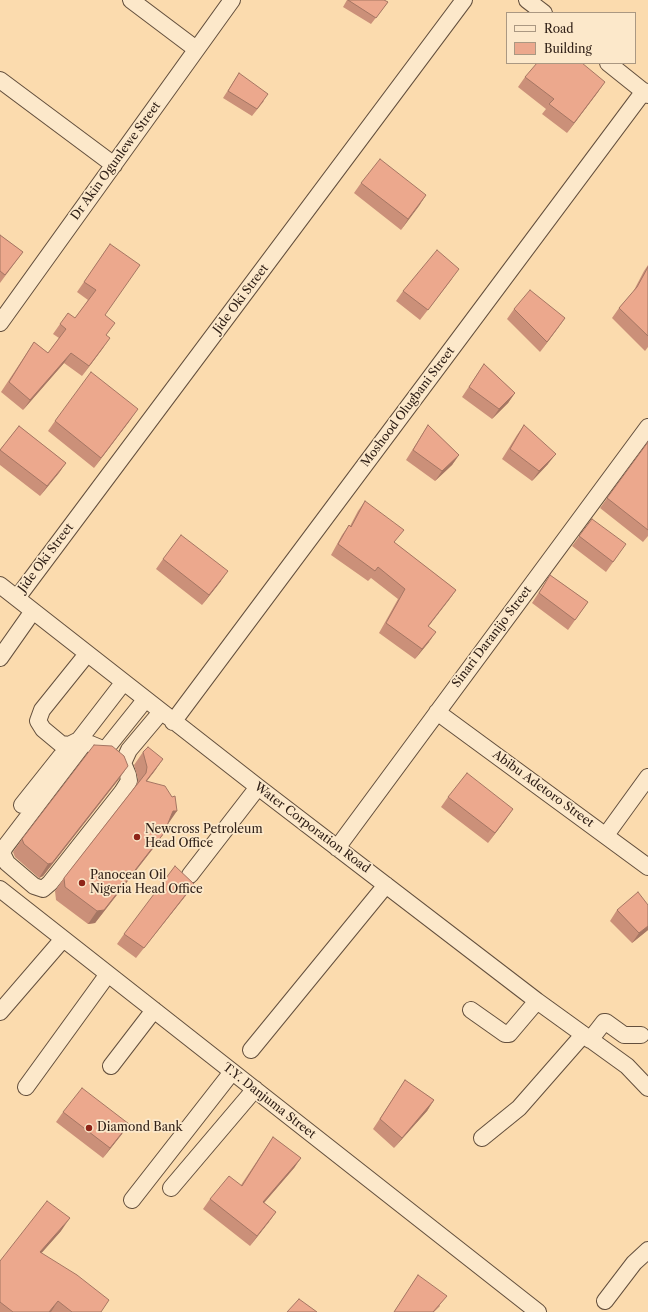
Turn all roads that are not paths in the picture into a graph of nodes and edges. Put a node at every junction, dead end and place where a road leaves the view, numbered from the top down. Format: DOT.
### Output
graph roads {
  1 [pos="131,0"];
  2 [pos="232,0"];
  3 [pos="464,0"];
  4 [pos="527,0"];
  5 [pos="543,12"];
  6 [pos="196,49"];
  7 [pos="609,64"];
  8 [pos="0,80"];
  9 [pos="646,93"];
  10 [pos="114,164"];
  11 [pos="0,323"];
  12 [pos="648,427"];
  13 [pos="0,585"];
  14 [pos="17,598"];
  15 [pos="33,611"];
  16 [pos="86,654"];
  17 [pos="0,658"];
  18 [pos="123,683"];
  19 [pos="145,700"];
  20 [pos="437,712"];
  21 [pos="167,717"];
  22 [pos="69,745"];
  23 [pos="105,750"];
  24 [pos="123,763"];
  25 [pos="648,777"];
  26 [pos="258,787"];
  27 [pos="22,805"];
  28 [pos="606,835"];
  29 [pos="337,848"];
  30 [pos="648,867"];
  31 [pos="190,875"];
  32 [pos="386,885"];
  33 [pos="0,889"];
  34 [pos="63,939"];
  35 [pos="108,974"];
  36 [pos="537,1001"];
  37 [pos="154,1010"];
  38 [pos="470,1010"];
  39 [pos="0,1012"];
  40 [pos="641,1035"];
  41 [pos="587,1038"];
  42 [pos="251,1050"];
  43 [pos="111,1066"];
  44 [pos="627,1066"];
  45 [pos="232,1072"];
  46 [pos="648,1072"];
  47 [pos="26,1087"];
  48 [pos="648,1088"];
  49 [pos="255,1089"];
  50 [pos="482,1138"];
  51 [pos="172,1188"];
  52 [pos="132,1200"];
  53 [pos="648,1250"];
  54 [pos="605,1301"];
  55 [pos="538,1312"];
  1 -- 6 [label="street"];
  2 -- 6 [label="street, Dr Akin Ogunlewe Street"];
  3 -- 14 [label="street, Jide Oki Street"];
  4 -- 5 [label="street"];
  6 -- 10 [label="street, Dr Akin Ogunlewe Street"];
  7 -- 9 [label="street"];
  8 -- 10 [label="street"];
  9 -- 21 [label="street, Moshood Olugbani Street"];
  10 -- 11 [label="street, Dr Akin Ogunlewe Street"];
  12 -- 20 [label="street, Sinari Daranijo Street"];
  13 -- 14 [label="street, Water Corporation Road"];
  14 -- 15 [label="street, Water Corporation Road"];
  15 -- 16 [label="street, Water Corporation Road"];
  15 -- 17 [label="street"];
  16 -- 18 [label="street, Water Corporation Road"];
  16 -- 22 [label="street"];
  18 -- 19 [label="street, Water Corporation Road"];
  18 -- 22 [label="street"];
  19 -- 21 [label="street, Water Corporation Road"];
  19 -- 23 [label="street"];
  20 -- 28 [label="street, Abibu Adetoro Street"];
  20 -- 29 [label="street, Sinari Daranijo Street"];
  21 -- 24 [label="street, Moshood Olugbani Street"];
  21 -- 26 [label="street, Water Corporation Road"];
  22 -- 27 [label="street"];
  23 -- 24 [label="street"];
  23 -- 24 [label="street"];
  25 -- 28 [label="street"];
  26 -- 29 [label="street, Water Corporation Road"];
  26 -- 31 [label="street"];
  28 -- 30 [label="street, Abibu Adetoro Street"];
  29 -- 32 [label="street, Water Corporation Road"];
  32 -- 36 [label="street, Water Corporation Road"];
  32 -- 42 [label="street"];
  33 -- 34 [label="street, T.Y. Danjuma Street"];
  34 -- 35 [label="street, T.Y. Danjuma Street"];
  34 -- 39 [label="street"];
  35 -- 37 [label="street, T.Y. Danjuma Street"];
  35 -- 47 [label="street"];
  36 -- 38 [label="street"];
  36 -- 41 [label="street, Water Corporation Road"];
  37 -- 43 [label="street"];
  37 -- 45 [label="street, T.Y. Danjuma Street"];
  40 -- 41 [label="street"];
  41 -- 44 [label="street, Water Corporation Road"];
  41 -- 50 [label="street"];
  44 -- 46 [label="street"];
  44 -- 48 [label="street"];
  45 -- 49 [label="street, T.Y. Danjuma Street"];
  45 -- 52 [label="street"];
  49 -- 51 [label="street"];
  49 -- 55 [label="street, T.Y. Danjuma Street"];
  53 -- 54 [label="street"];
}
